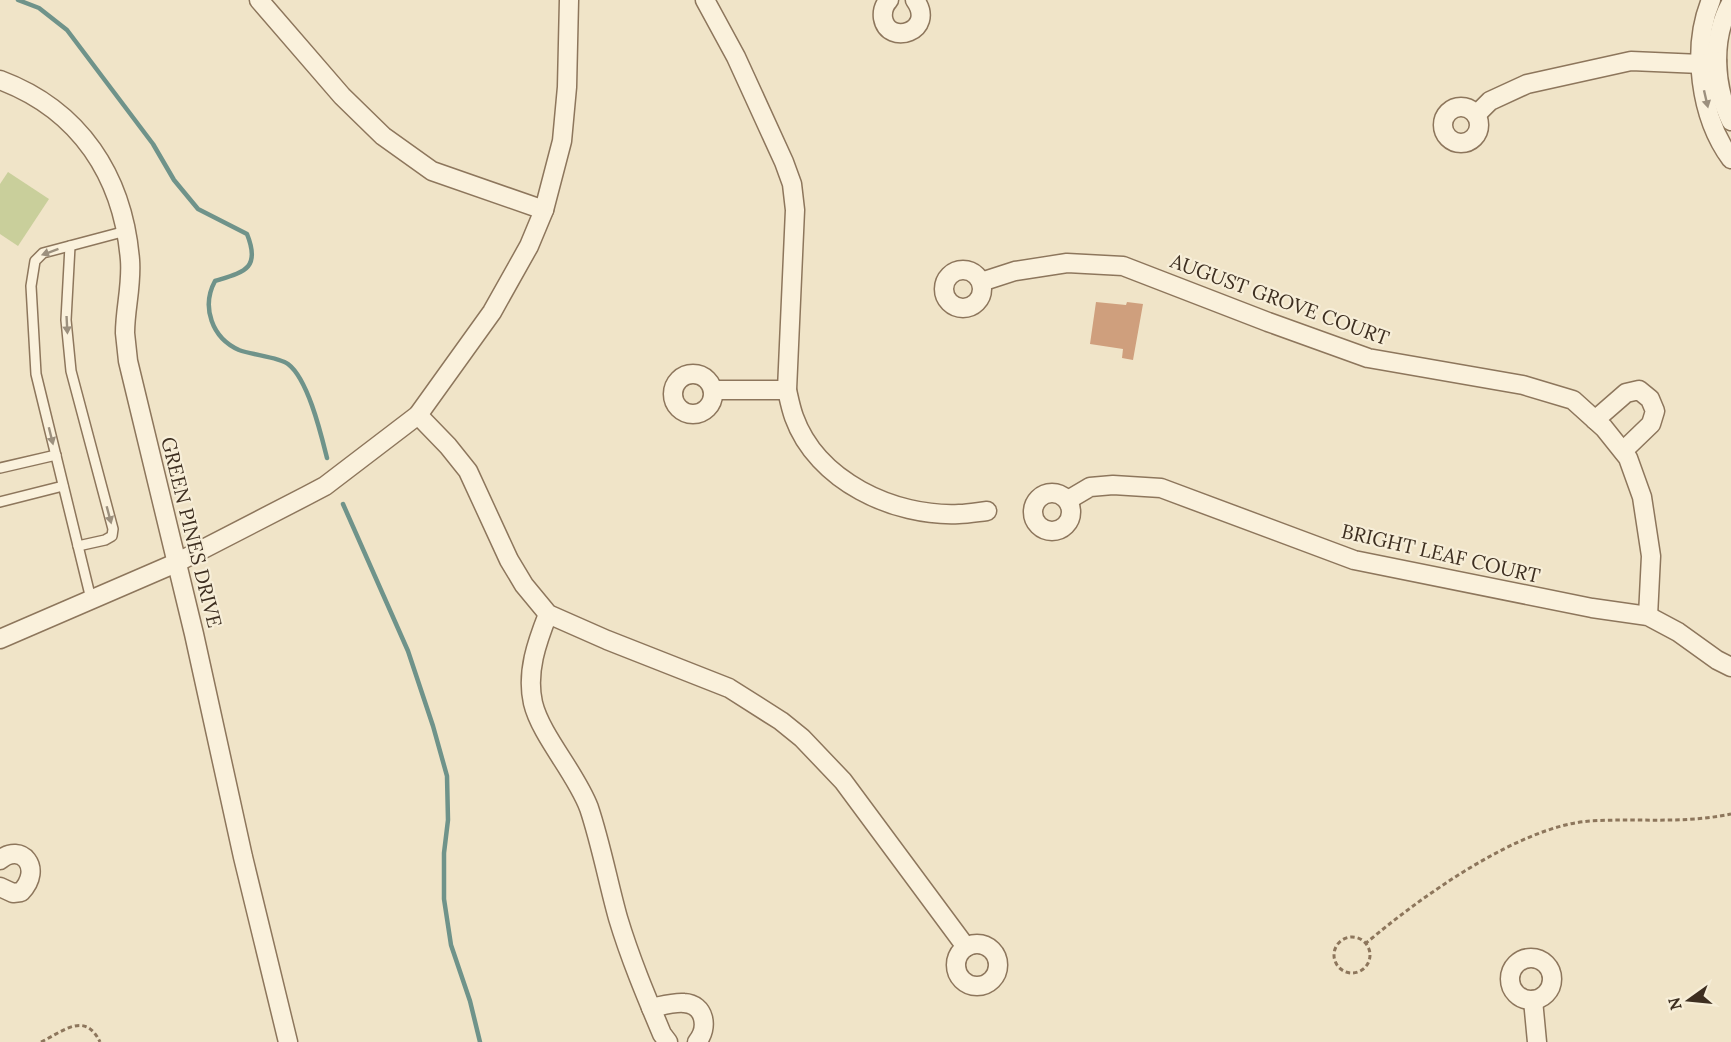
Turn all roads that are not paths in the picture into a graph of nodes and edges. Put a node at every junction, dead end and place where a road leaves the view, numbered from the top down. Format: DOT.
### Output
graph roads {
  1 [pos="259,0"];
  2 [pos="569,0"];
  3 [pos="705,0"];
  4 [pos="889,0"];
  5 [pos="915,0"];
  6 [pos="1711,0"];
  7 [pos="1731,3"];
  8 [pos="1709,63"];
  9 [pos="0,80"];
  10 [pos="1476,115"];
  11 [pos="1731,122"];
  12 [pos="1731,159"];
  13 [pos="544,210"];
  14 [pos="126,231"];
  15 [pos="70,246"];
  16 [pos="981,282"];
  17 [pos="713,390"];
  18 [pos="787,390"];
  19 [pos="418,416"];
  20 [pos="1595,420"];
  21 [pos="1623,451"];
  22 [pos="56,455"];
  23 [pos="0,468"];
  24 [pos="63,486"];
  25 [pos="1068,500"];
  26 [pos="0,502"];
  27 [pos="987,511"];
  28 [pos="78,546"];
  29 [pos="176,563"];
  30 [pos="91,599"];
  31 [pos="548,614"];
  32 [pos="1648,616"];
  33 [pos="0,639"];
  34 [pos="1731,667"];
  35 [pos="0,860"];
  36 [pos="0,887"];
  37 [pos="966,947"];
  38 [pos="1533,1000"];
  39 [pos="651,1008"];
  40 [pos="288,1042"];
  41 [pos="668,1042"];
  42 [pos="697,1042"];
  43 [pos="1537,1042"];
  1 -- 13 [label="street"];
  2 -- 13 [label="street"];
  3 -- 18 [label="street"];
  4 -- 5 [label="street"];
  6 -- 8 [label="street"];
  7 -- 8 [label="street"];
  8 -- 10 [label="street"];
  8 -- 11 [label="street"];
  8 -- 12 [label="street, one-way"];
  9 -- 14 [label="street, GREEN PINES DRIVE"];
  13 -- 19 [label="street"];
  14 -- 15 [label="lane"];
  14 -- 29 [label="street, GREEN PINES DRIVE"];
  15 -- 22 [label="lane, one-way"];
  15 -- 28 [label="lane, one-way"];
  16 -- 20 [label="street, AUGUST GROVE COURT"];
  17 -- 18 [label="street"];
  18 -- 27 [label="street"];
  19 -- 29 [label="street"];
  19 -- 31 [label="street"];
  20 -- 21 [label="street, AUGUST GROVE COURT"];
  20 -- 21 [label="street"];
  21 -- 32 [label="street, AUGUST GROVE COURT"];
  22 -- 23 [label="lane"];
  22 -- 24 [label="lane"];
  24 -- 26 [label="lane"];
  24 -- 28 [label="lane"];
  25 -- 32 [label="street, BRIGHT LEAF COURT"];
  28 -- 30 [label="lane"];
  29 -- 30 [label="street"];
  29 -- 40 [label="street, GREEN PINES DRIVE"];
  30 -- 33 [label="street"];
  31 -- 37 [label="street"];
  31 -- 39 [label="street"];
  32 -- 34 [label="street, BRIGHT LEAF COURT"];
  35 -- 36 [label="street"];
  38 -- 43 [label="street"];
  39 -- 41 [label="street"];
  39 -- 42 [label="street"];
}
